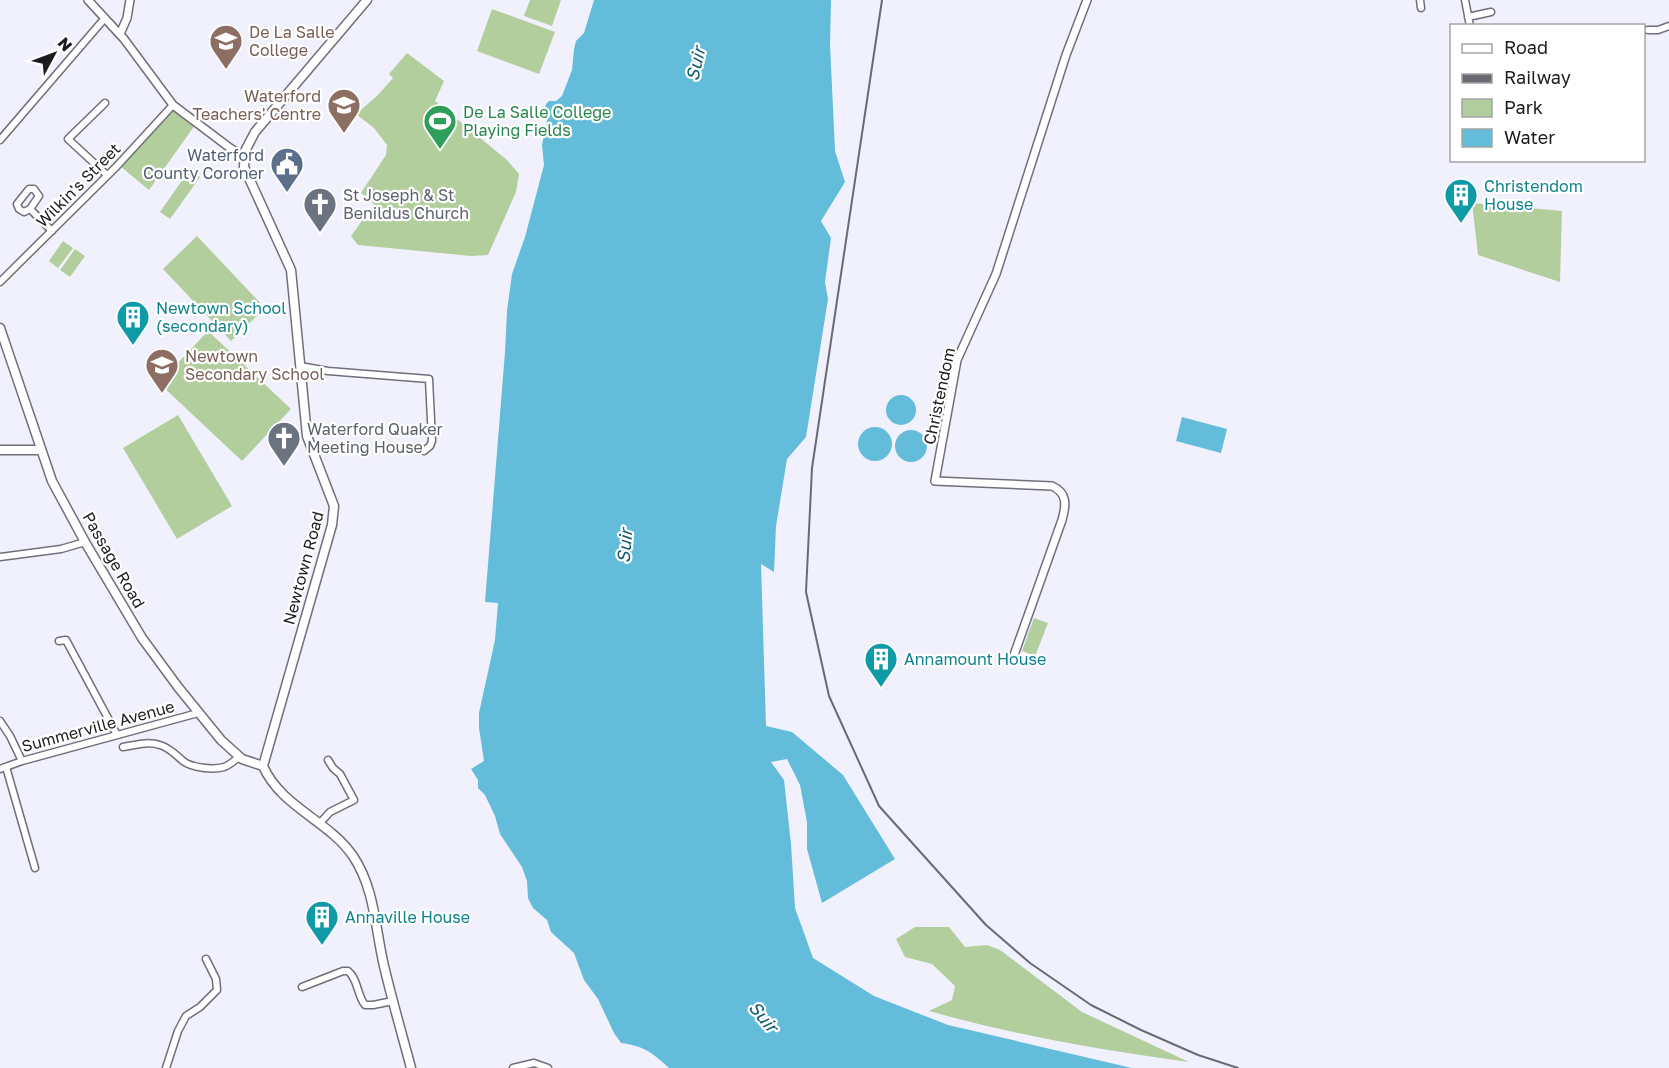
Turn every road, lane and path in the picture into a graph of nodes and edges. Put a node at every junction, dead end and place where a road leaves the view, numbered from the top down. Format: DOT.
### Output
graph roads {
  1 [pos="88,0"];
  2 [pos="130,0"];
  3 [pos="367,0"];
  4 [pos="1087,0"];
  5 [pos="1420,0"];
  6 [pos="1465,0"];
  7 [pos="1421,8"];
  8 [pos="1491,12"];
  9 [pos="1468,17"];
  10 [pos="105,18"];
  11 [pos="1470,24"];
  12 [pos="1669,26"];
  13 [pos="1648,30"];
  14 [pos="120,34"];
  15 [pos="105,102"];
  16 [pos="173,105"];
  17 [pos="0,140"];
  18 [pos="243,156"];
  19 [pos="107,175"];
  20 [pos="30,209"];
  21 [pos="52,231"];
  22 [pos="0,282"];
  23 [pos="0,328"];
  24 [pos="300,366"];
  25 [pos="0,450"];
  26 [pos="41,450"];
  27 [pos="424,451"];
  28 [pos="85,542"];
  29 [pos="0,557"];
  30 [pos="58,641"];
  31 [pos="1014,655"];
  32 [pos="198,713"];
  33 [pos="0,721"];
  34 [pos="117,735"];
  35 [pos="123,747"];
  36 [pos="239,757"];
  37 [pos="328,760"];
  38 [pos="22,761"];
  39 [pos="263,766"];
  40 [pos="3,768"];
  41 [pos="319,824"];
  42 [pos="35,868"];
  43 [pos="206,959"];
  44 [pos="302,987"];
  45 [pos="393,1000"];
  46 [pos="166,1068"];
  47 [pos="411,1068"];
  48 [pos="513,1068"];
  49 [pos="548,1068"];
  1 -- 10 [label="street"];
  2 -- 14 [label="street"];
  3 -- 18 [label="main road"];
  4 -- 31 [label="street, Christendom"];
  5 -- 7 [label="street"];
  6 -- 9 [label="street"];
  8 -- 9 [label="street"];
  9 -- 11 [label="street"];
  10 -- 14 [label="street"];
  10 -- 17 [label="street"];
  12 -- 13 [label="street"];
  14 -- 16 [label="street"];
  15 -- 19 [label="street"];
  16 -- 18 [label="street"];
  16 -- 19 [label="street, Wilkin's Street"];
  18 -- 24 [label="main road, Newtown Road"];
  19 -- 21 [label="street, Wilkin's Street"];
  20 -- 21 [label="street"];
  21 -- 22 [label="street, Wilkin's Street"];
  23 -- 26 [label="main road, Passage Road"];
  24 -- 27 [label="street"];
  24 -- 39 [label="main road, Newtown Road"];
  25 -- 26 [label="main road"];
  26 -- 28 [label="main road, Passage Road"];
  28 -- 29 [label="street"];
  28 -- 32 [label="main road, Passage Road"];
  30 -- 34 [label="street"];
  32 -- 34 [label="street, Summerville Avenue"];
  32 -- 36 [label="main road, Passage Road"];
  33 -- 38 [label="street"];
  34 -- 38 [label="street, Summerville Avenue"];
  35 -- 36 [label="street"];
  36 -- 39 [label="main road, Passage Road"];
  37 -- 41 [label="street"];
  38 -- 40 [label="street, Summerville Avenue"];
  39 -- 41 [label="main road"];
  40 -- 42 [label="street, Summerville Avenue"];
  41 -- 45 [label="main road"];
  43 -- 46 [label="street"];
  44 -- 45 [label="street"];
  45 -- 47 [label="main road"];
  48 -- 49 [label="street"];
}
